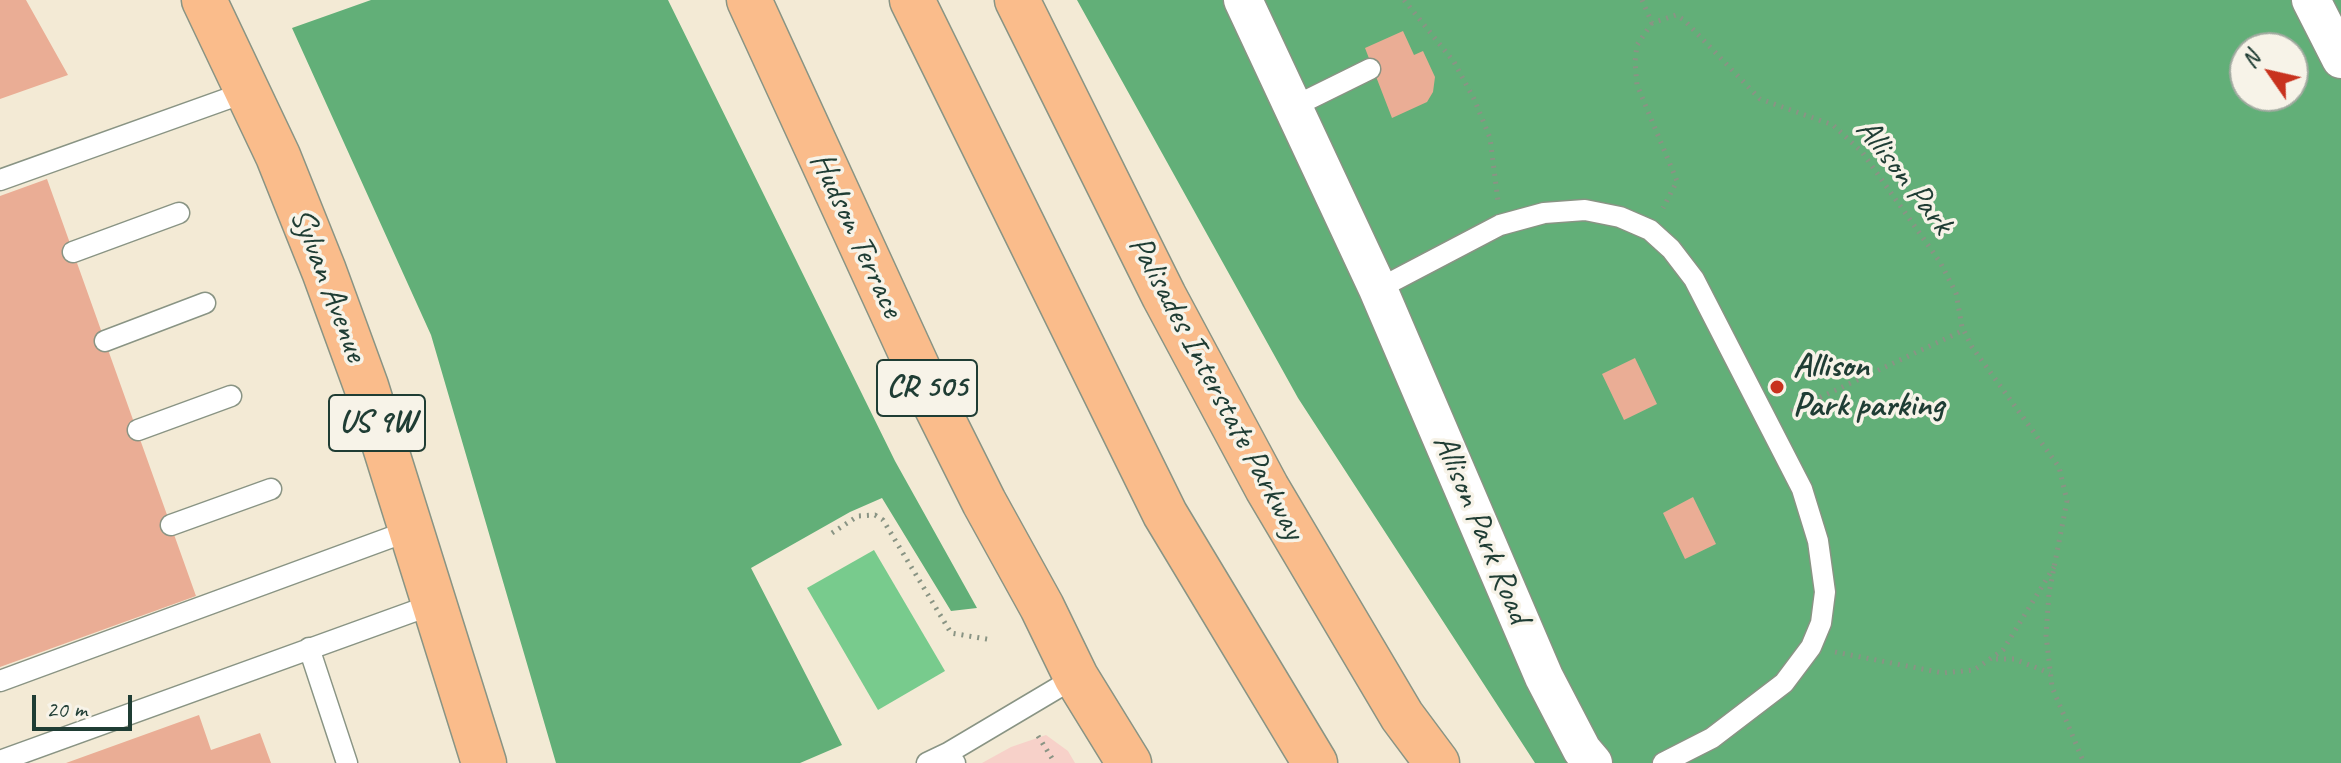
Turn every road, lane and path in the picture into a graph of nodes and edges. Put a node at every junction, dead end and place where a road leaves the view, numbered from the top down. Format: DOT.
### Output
graph roads {
  1 [pos="204,0"];
  2 [pos="749,0"];
  3 [pos="912,0"];
  4 [pos="1017,0"];
  5 [pos="1243,0"];
  6 [pos="1404,0"];
  7 [pos="1642,0"];
  8 [pos="2311,0"];
  9 [pos="1652,23"];
  10 [pos="2341,59"];
  11 [pos="1370,69"];
  12 [pos="249,91"];
  13 [pos="1293,107"];
  14 [pos="0,180"];
  15 [pos="179,213"];
  16 [pos="1500,225"];
  17 [pos="1650,230"];
  18 [pos="73,252"];
  19 [pos="1378,289"];
  20 [pos="205,303"];
  21 [pos="1964,330"];
  22 [pos="105,341"];
  23 [pos="231,396"];
  24 [pos="1768,422"];
  25 [pos="138,430"];
  26 [pos="271,489"];
  27 [pos="171,525"];
  28 [pos="411,530"];
  29 [pos="832,533"];
  30 [pos="2057,561"];
  31 [pos="434,604"];
  32 [pos="992,640"];
  33 [pos="1811,647"];
  34 [pos="309,648"];
  35 [pos="1995,659"];
  36 [pos="2050,673"];
  37 [pos="1076,677"];
  38 [pos="0,681"];
  39 [pos="1038,736"];
  40 [pos="951,758"];
  41 [pos="0,761"];
  42 [pos="347,763"];
  43 [pos="484,763"];
  44 [pos="927,763"];
  45 [pos="1055,763"];
  46 [pos="1129,763"];
  47 [pos="1315,763"];
  48 [pos="1437,763"];
  49 [pos="1593,763"];
  50 [pos="1663,763"];
  51 [pos="2084,763"];
  1 -- 12 [label="main road, Sylvan Avenue / US 9W"];
  2 -- 37 [label="main road, Hudson Terrace / CR 505"];
  3 -- 47 [label="main road"];
  4 -- 48 [label="main road, Palisades Interstate Parkway"];
  5 -- 13 [label="street, Allison Park Road"];
  6 -- 16 [label="path"];
  7 -- 9 [label="path"];
  8 -- 10 [label="street"];
  9 -- 17 [label="path"];
  9 -- 21 [label="path, Allison Park"];
  11 -- 13 [label="lane"];
  12 -- 14 [label="lane"];
  12 -- 28 [label="main road, Sylvan Avenue / US 9W"];
  13 -- 19 [label="street, Allison Park Road"];
  15 -- 18 [label="lane"];
  16 -- 17 [label="lane"];
  16 -- 19 [label="lane"];
  17 -- 24 [label="lane"];
  19 -- 49 [label="street, Allison Park Road"];
  20 -- 22 [label="lane"];
  21 -- 24 [label="path"];
  21 -- 30 [label="path, Allison Park"];
  23 -- 25 [label="lane"];
  24 -- 33 [label="lane"];
  26 -- 27 [label="lane"];
  28 -- 31 [label="main road, Sylvan Avenue / US 9W"];
  28 -- 38 [label="lane"];
  29 -- 32 [label="path"];
  30 -- 35 [label="path, Allison Park"];
  30 -- 36 [label="path, Allison Park"];
  31 -- 34 [label="lane"];
  31 -- 43 [label="main road, Sylvan Avenue / US 9W"];
  33 -- 35 [label="path"];
  33 -- 50 [label="lane"];
  34 -- 41 [label="lane"];
  34 -- 42 [label="lane"];
  35 -- 36 [label="path"];
  36 -- 51 [label="path, Allison Park"];
  37 -- 40 [label="lane"];
  37 -- 46 [label="main road, Hudson Terrace / CR 505"];
  39 -- 45 [label="path"];
  40 -- 44 [label="lane"];
}
